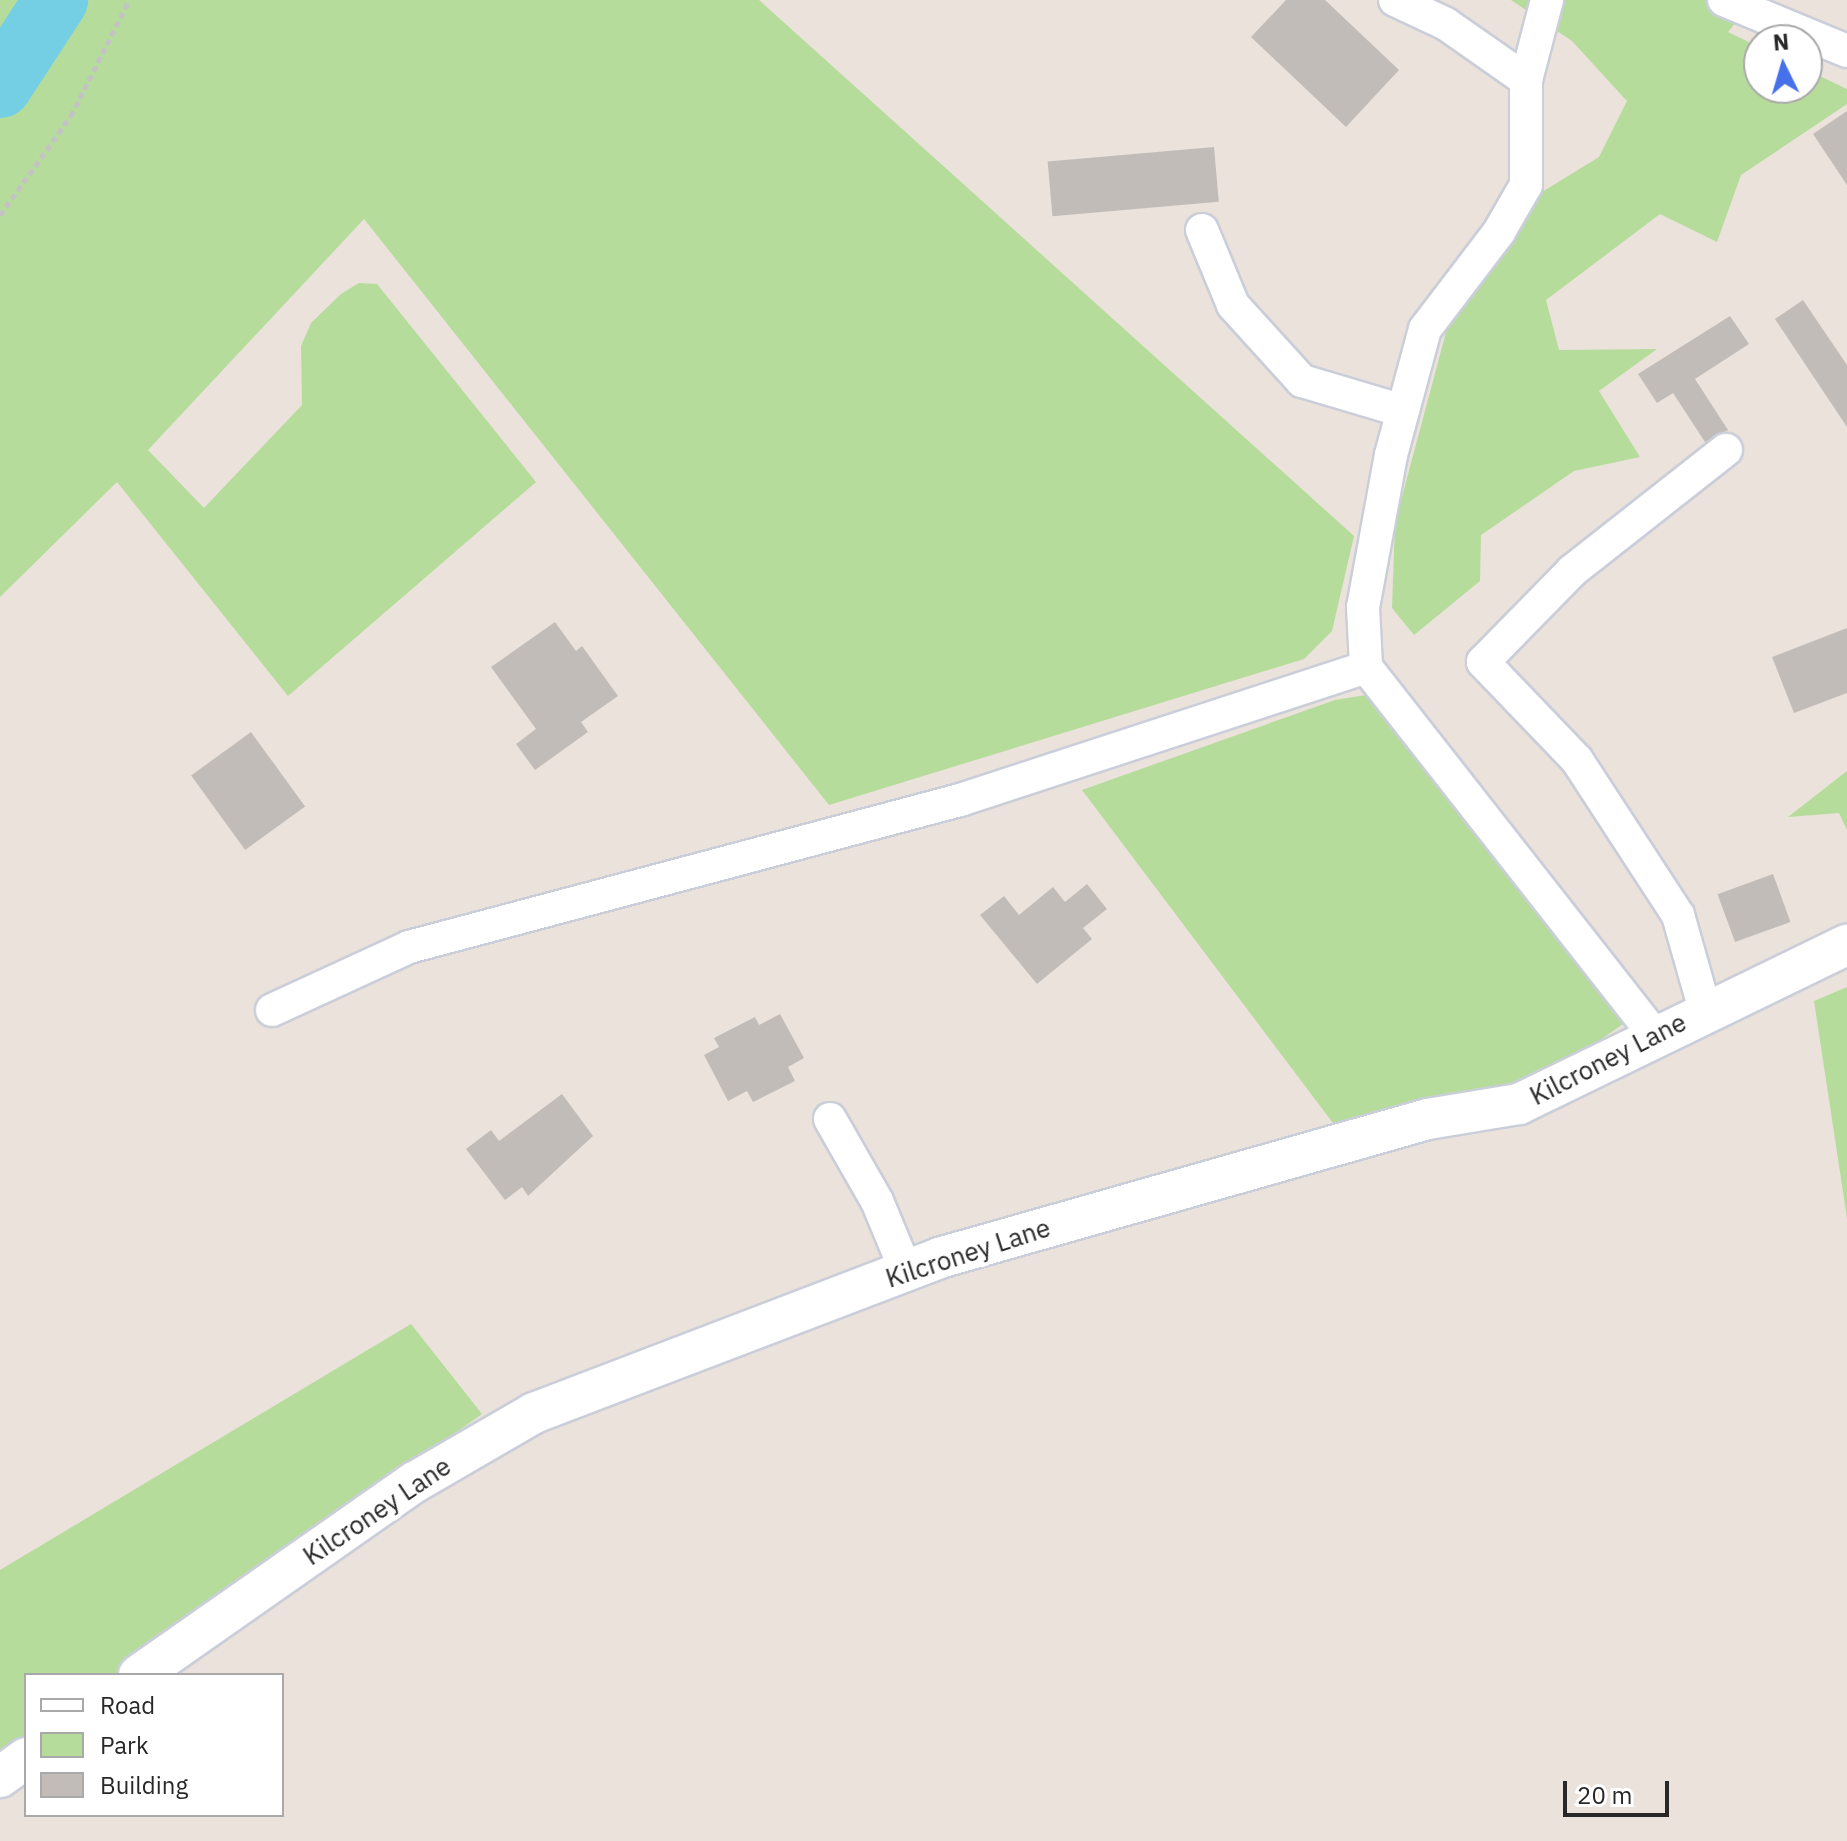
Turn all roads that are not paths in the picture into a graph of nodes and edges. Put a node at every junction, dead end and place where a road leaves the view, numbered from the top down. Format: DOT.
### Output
graph roads {
  1 [pos="1395,0"];
  2 [pos="1547,0"];
  3 [pos="1724,0"];
  4 [pos="1847,51"];
  5 [pos="1526,80"];
  6 [pos="1202,230"];
  7 [pos="1403,411"];
  8 [pos="1726,450"];
  9 [pos="1366,667"];
  10 [pos="1847,945"];
  11 [pos="272,1010"];
  12 [pos="1705,1010"];
  13 [pos="1654,1034"];
  14 [pos="830,1119"];
  15 [pos="906,1271"];
  16 [pos="142,1673"];
  17 [pos="24,1759"];
  18 [pos="0,1777"];
  1 -- 5 [label="street"];
  2 -- 5 [label="street"];
  3 -- 4 [label="street"];
  5 -- 7 [label="street"];
  6 -- 7 [label="street"];
  7 -- 9 [label="street"];
  8 -- 12 [label="street"];
  9 -- 11 [label="street"];
  9 -- 13 [label="street"];
  10 -- 12 [label="street, Kilcroney Lane"];
  12 -- 13 [label="street, Kilcroney Lane"];
  13 -- 15 [label="street, Kilcroney Lane"];
  14 -- 15 [label="street"];
  15 -- 16 [label="street, Kilcroney Lane"];
  17 -- 18 [label="street"];
}
